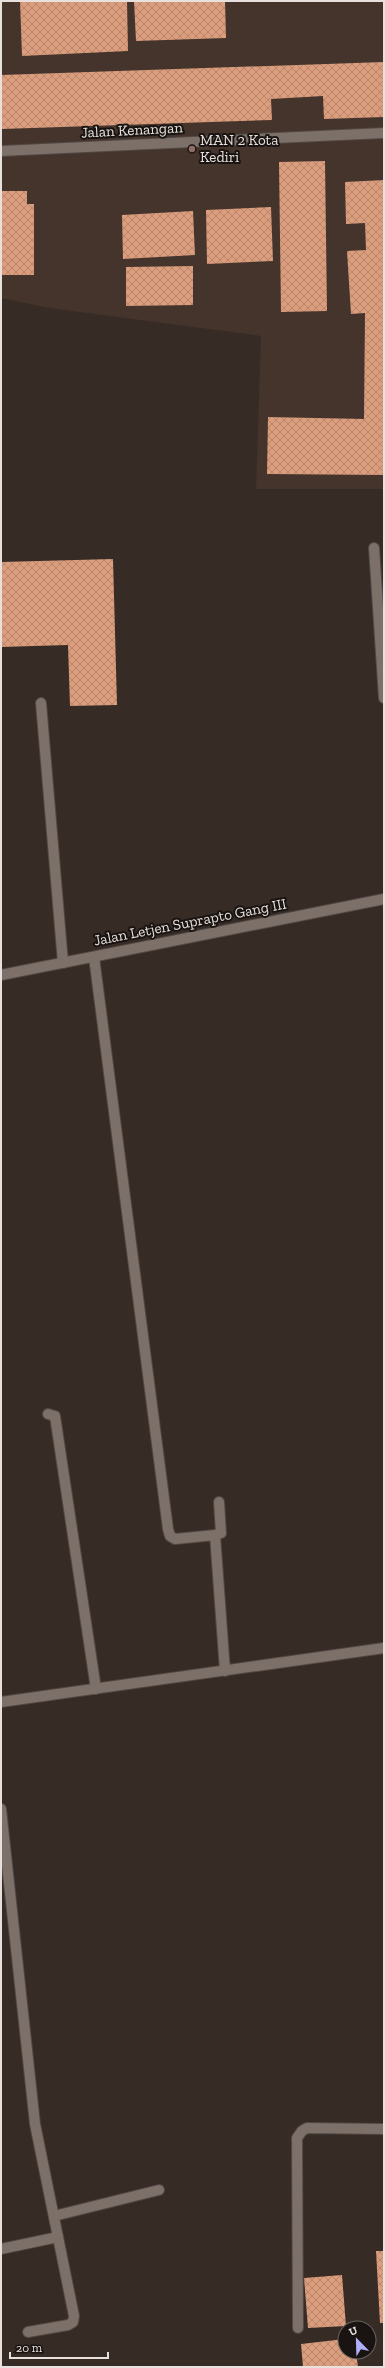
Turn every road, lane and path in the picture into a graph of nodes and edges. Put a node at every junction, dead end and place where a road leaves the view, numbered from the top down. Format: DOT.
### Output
graph roads {
  1 [pos="384,133"];
  2 [pos="1,151"];
  3 [pos="374,548"];
  4 [pos="384,698"];
  5 [pos="41,703"];
  6 [pos="384,899"];
  7 [pos="94,957"];
  8 [pos="63,963"];
  9 [pos="1,975"];
  10 [pos="48,1414"];
  11 [pos="219,1502"];
  12 [pos="215,1535"];
  13 [pos="384,1648"];
  14 [pos="225,1671"];
  15 [pos="96,1689"];
  16 [pos="1,1702"];
  17 [pos="1,1809"];
  18 [pos="384,2129"];
  19 [pos="159,2190"];
  20 [pos="54,2216"];
  21 [pos="58,2237"];
  22 [pos="1,2249"];
  23 [pos="298,2328"];
  24 [pos="28,2332"];
  1 -- 2 [label="street, Jalan Kenangan"];
  3 -- 4 [label="street"];
  5 -- 8 [label="street"];
  6 -- 7 [label="street, Jalan Letjen Suprapto Gang III"];
  7 -- 8 [label="street, Jalan Letjen Suprapto Gang III"];
  7 -- 12 [label="street"];
  8 -- 9 [label="street, Jalan Letjen Suprapto Gang III"];
  10 -- 15 [label="street"];
  11 -- 12 [label="street"];
  12 -- 14 [label="street"];
  13 -- 14 [label="street"];
  14 -- 15 [label="street"];
  15 -- 16 [label="street"];
  17 -- 20 [label="street"];
  18 -- 23 [label="street"];
  19 -- 20 [label="street"];
  20 -- 21 [label="street"];
  21 -- 22 [label="street"];
  21 -- 24 [label="street"];
}
